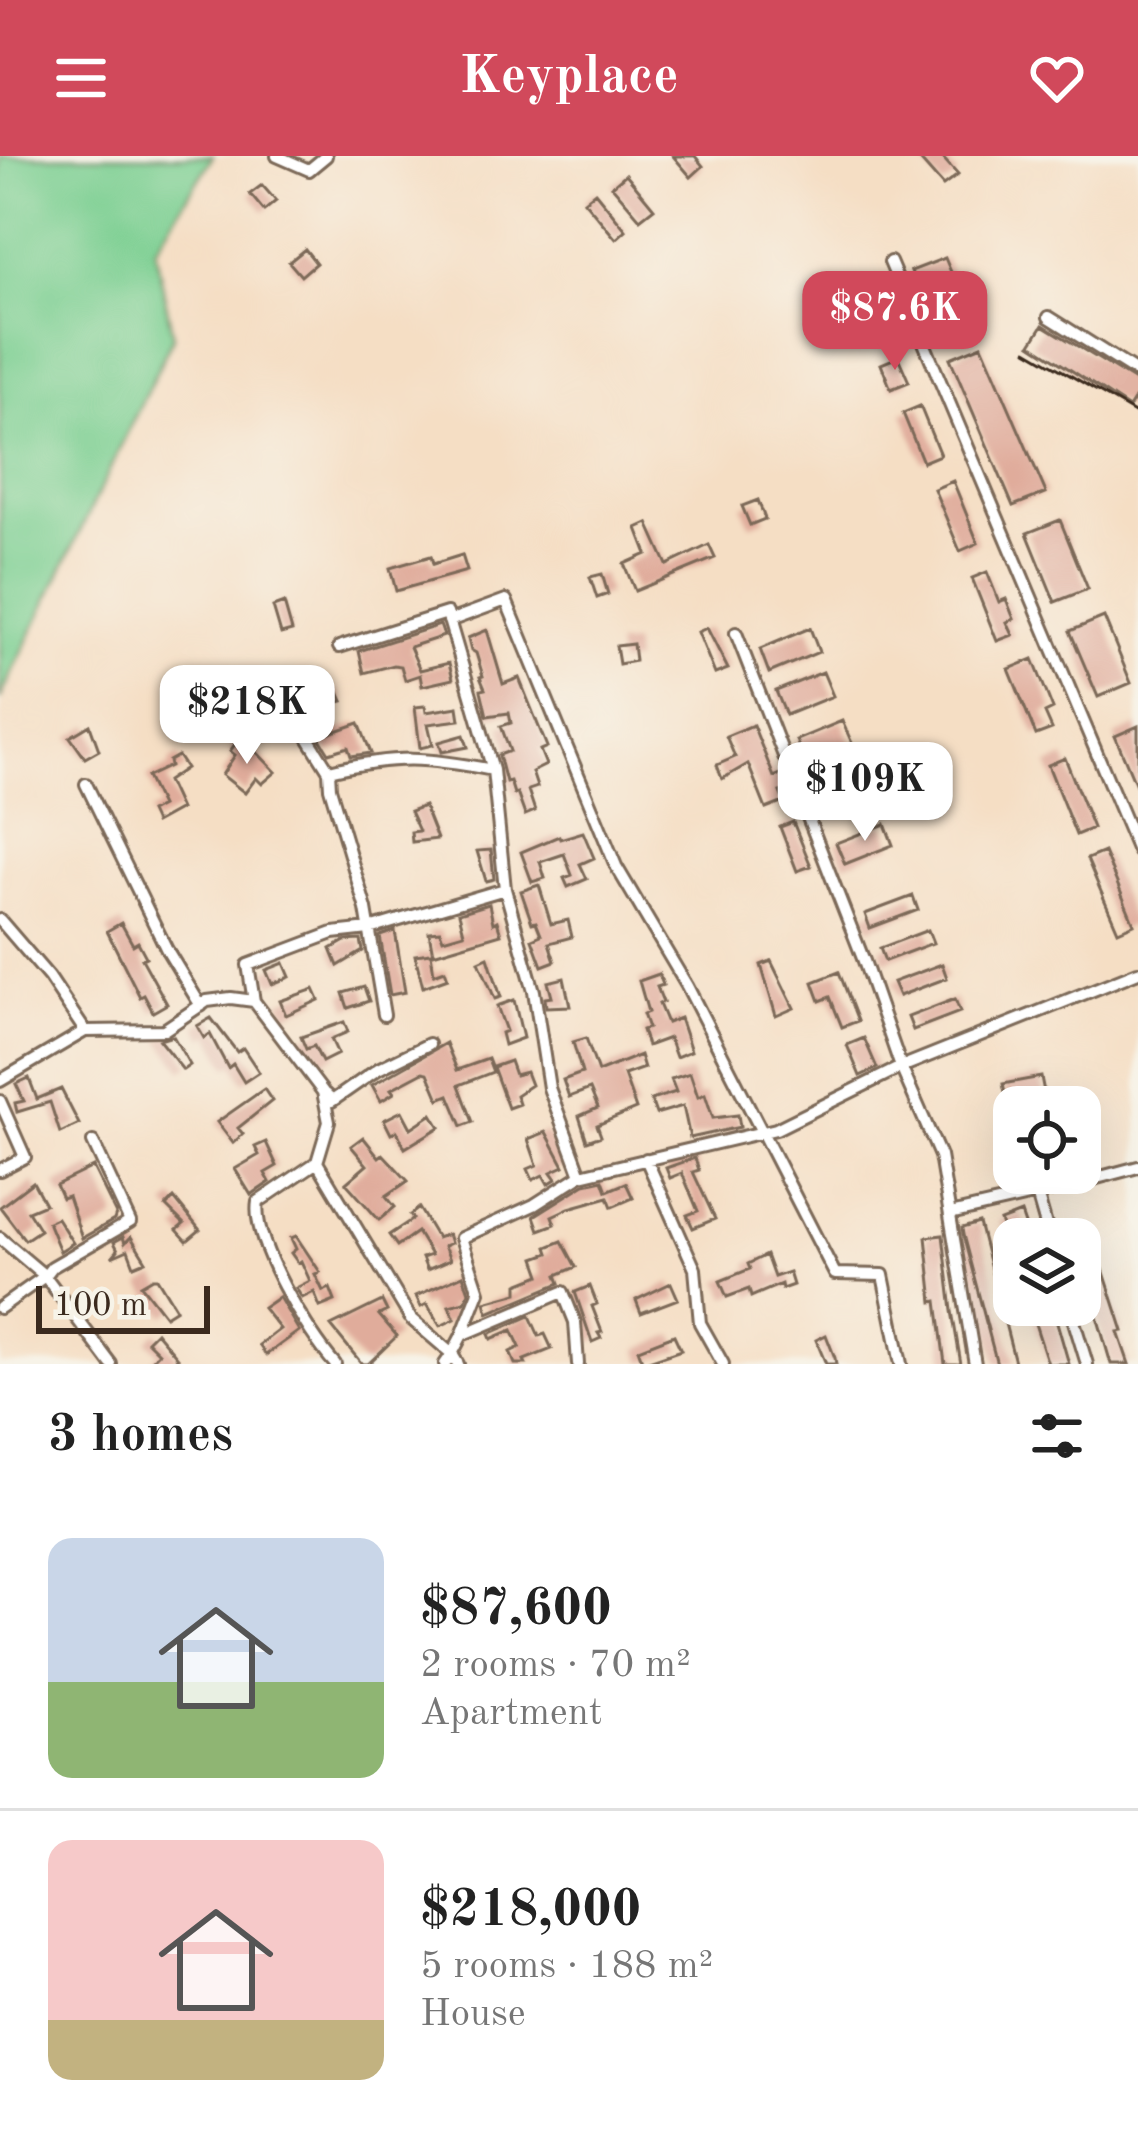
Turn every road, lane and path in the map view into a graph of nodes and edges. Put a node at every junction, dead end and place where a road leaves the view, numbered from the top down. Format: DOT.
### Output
graph roads {
  1 [pos="277,156"];
  2 [pos="326,156"];
  3 [pos="890,262"];
  4 [pos="1049,317"];
  5 [pos="1138,373"];
  6 [pos="449,621"];
  7 [pos="736,634"];
  8 [pos="339,647"];
  9 [pos="300,725"];
  10 [pos="493,770"];
  11 [pos="329,771"];
  12 [pos="86,784"];
  13 [pos="1138,851"];
  14 [pos="505,889"];
  15 [pos="0,920"];
  16 [pos="369,929"];
  17 [pos="1138,972"];
  18 [pos="254,1001"];
  19 [pos="201,1006"];
  20 [pos="384,1016"];
  21 [pos="85,1031"];
  22 [pos="429,1044"];
  23 [pos="902,1067"];
  24 [pos="0,1081"];
  25 [pos="322,1092"];
  26 [pos="0,1101"];
  27 [pos="760,1133"];
  28 [pos="93,1142"];
  29 [pos="646,1159"];
  30 [pos="317,1162"];
  31 [pos="1138,1167"];
  32 [pos="0,1170"];
  33 [pos="581,1175"];
  34 [pos="1101,1177"];
  35 [pos="1037,1194"];
  36 [pos="950,1214"];
  37 [pos="1044,1218"];
  38 [pos="0,1238"];
  39 [pos="45,1276"];
  40 [pos="0,1308"];
  41 [pos="1076,1326"];
  42 [pos="462,1335"];
  43 [pos="451,1361"];
  44 [pos="111,1364"];
  45 [pos="335,1364"];
  46 [pos="578,1364"];
  47 [pos="723,1364"];
  48 [pos="901,1364"];
  49 [pos="975,1364"];
  50 [pos="1087,1364"];
  1 -- 2 [label="street"];
  3 -- 13 [label="street"];
  4 -- 5 [label="street"];
  6 -- 8 [label="street"];
  6 -- 10 [label="street"];
  6 -- 27 [label="street"];
  7 -- 23 [label="street"];
  9 -- 11 [label="street"];
  10 -- 11 [label="street"];
  10 -- 14 [label="street"];
  11 -- 16 [label="street"];
  12 -- 19 [label="street"];
  14 -- 16 [label="street"];
  14 -- 33 [label="street"];
  15 -- 21 [label="street"];
  16 -- 18 [label="street"];
  16 -- 20 [label="street"];
  17 -- 23 [label="street"];
  18 -- 19 [label="street"];
  18 -- 25 [label="street"];
  19 -- 21 [label="street"];
  21 -- 24 [label="street"];
  22 -- 25 [label="street"];
  23 -- 27 [label="street"];
  23 -- 36 [label="street"];
  25 -- 30 [label="street"];
  26 -- 32 [label="street"];
  27 -- 29 [label="street"];
  27 -- 48 [label="street"];
  28 -- 39 [label="street"];
  29 -- 33 [label="street"];
  29 -- 47 [label="street"];
  30 -- 43 [label="street"];
  30 -- 45 [label="street"];
  31 -- 34 [label="street"];
  33 -- 42 [label="street"];
  35 -- 36 [label="street"];
  35 -- 37 [label="street"];
  36 -- 49 [label="street"];
  38 -- 39 [label="street"];
  39 -- 40 [label="street"];
  39 -- 44 [label="street"];
  41 -- 50 [label="street"];
  42 -- 43 [label="street"];
  42 -- 46 [label="street"];
}
